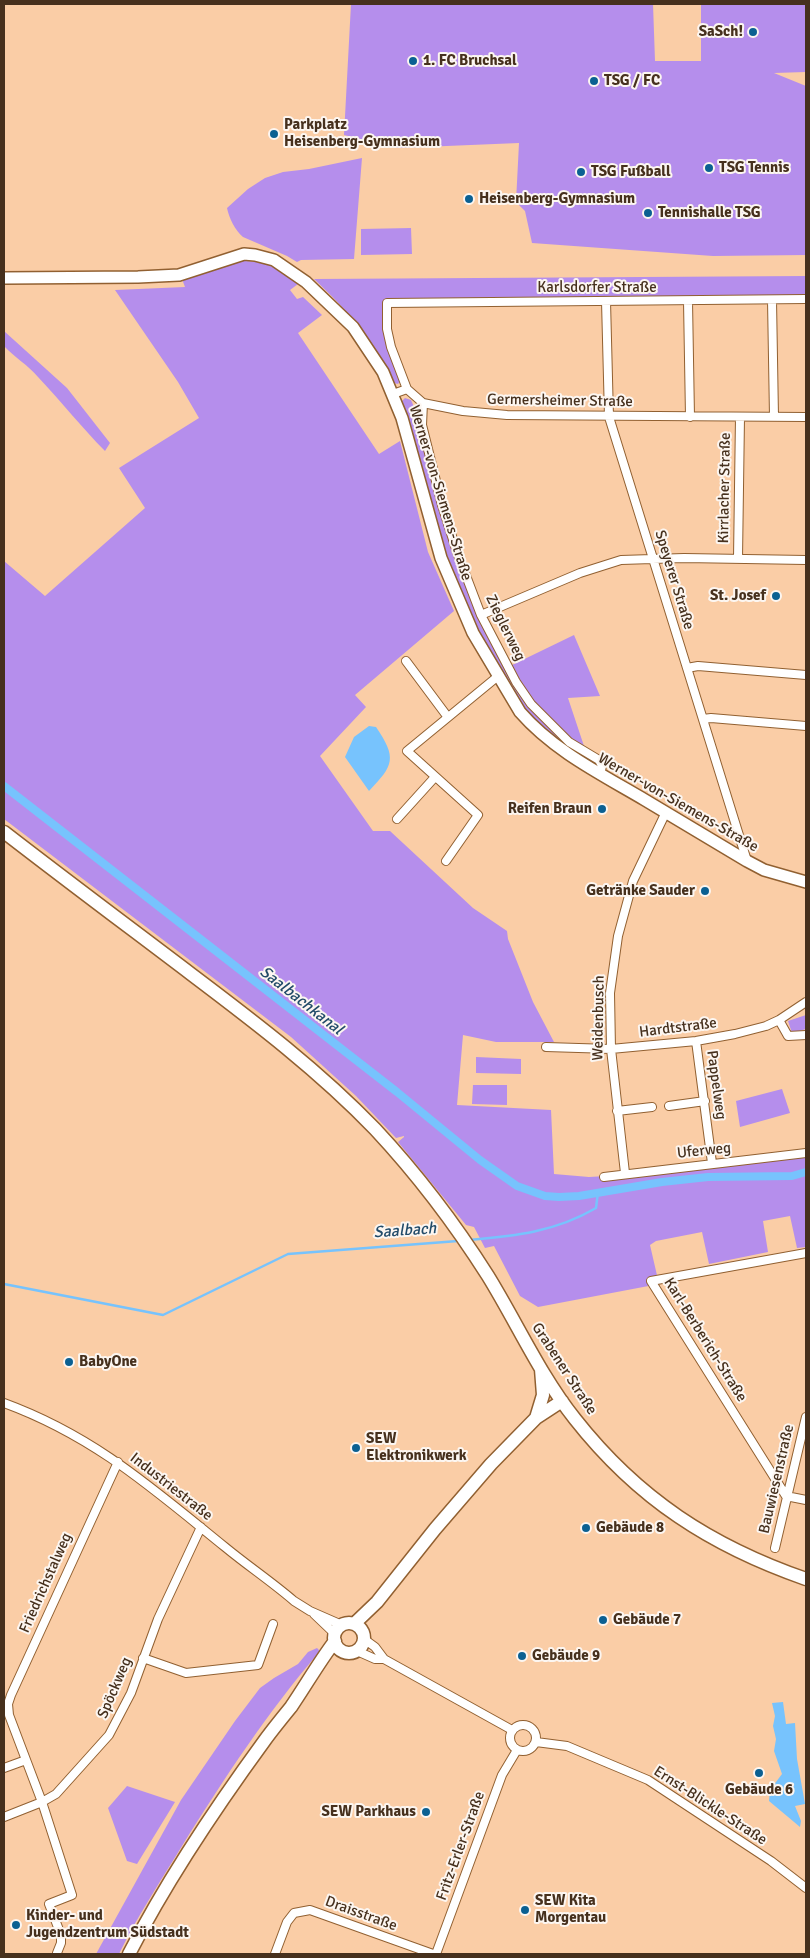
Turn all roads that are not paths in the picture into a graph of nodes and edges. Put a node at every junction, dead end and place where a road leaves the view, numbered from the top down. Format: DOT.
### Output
graph roads {
  1 [pos="4,278"];
  2 [pos="806,299"];
  3 [pos="772,300"];
  4 [pos="606,301"];
  5 [pos="688,301"];
  6 [pos="387,303"];
  7 [pos="407,389"];
  8 [pos="393,394"];
  9 [pos="423,403"];
  10 [pos="690,416"];
  11 [pos="609,417"];
  12 [pos="740,417"];
  13 [pos="774,417"];
  14 [pos="806,417"];
  15 [pos="653,558"];
  16 [pos="738,558"];
  17 [pos="806,560"];
  18 [pos="481,615"];
  19 [pos="406,661"];
  20 [pos="687,668"];
  21 [pos="806,676"];
  22 [pos="497,677"];
  23 [pos="447,716"];
  24 [pos="703,719"];
  25 [pos="806,726"];
  26 [pos="600,774"];
  27 [pos="435,777"];
  28 [pos="666,812"];
  29 [pos="397,819"];
  30 [pos="4,832"];
  31 [pos="446,861"];
  32 [pos="747,861"];
  33 [pos="806,882"];
  34 [pos="806,1002"];
  35 [pos="779,1020"];
  36 [pos="806,1035"];
  37 [pos="696,1041"];
  38 [pos="546,1047"];
  39 [pos="610,1049"];
  40 [pos="704,1101"];
  41 [pos="669,1106"];
  42 [pos="652,1107"];
  43 [pos="617,1111"];
  44 [pos="806,1153"];
  45 [pos="712,1163"];
  46 [pos="625,1173"];
  47 [pos="604,1177"];
  48 [pos="806,1253"];
  49 [pos="541,1367"];
  50 [pos="562,1401"];
  51 [pos="4,1403"];
  52 [pos="806,1417"];
  53 [pos="536,1418"];
  54 [pos="118,1462"];
  55 [pos="786,1496"];
  56 [pos="806,1500"];
  57 [pos="201,1527"];
  58 [pos="775,1548"];
  59 [pos="806,1580"];
  60 [pos="273,1624"];
  61 [pos="348,1635"];
  62 [pos="357,1651"];
  63 [pos="143,1658"];
  64 [pos="384,1659"];
  65 [pos="512,1730"];
  66 [pos="536,1742"];
  67 [pos="517,1750"];
  68 [pos="26,1760"];
  69 [pos="4,1768"];
  70 [pos="42,1802"];
  71 [pos="4,1817"];
  72 [pos="806,1888"];
  73 [pos="56,1953"];
  74 [pos="129,1954"];
  75 [pos="275,1954"];
  76 [pos="432,1954"];
  77 [pos="436,1954"];
  1 -- 8 [label="main road, Werner-von-Siemens-Straße"];
  2 -- 3 [label="street, Karlsdorfer Straße"];
  3 -- 5 [label="street, Karlsdorfer Straße"];
  3 -- 13 [label="street"];
  4 -- 5 [label="street, Karlsdorfer Straße"];
  4 -- 6 [label="street, Karlsdorfer Straße"];
  4 -- 11 [label="street, Speyerer Straße"];
  5 -- 10 [label="street"];
  6 -- 7 [label="street, Germersheimer Straße"];
  7 -- 8 [label="street"];
  7 -- 9 [label="street, Germersheimer Straße"];
  8 -- 22 [label="main road, Werner-von-Siemens-Straße"];
  9 -- 11 [label="street, Germersheimer Straße"];
  9 -- 18 [label="street, Zieglerweg"];
  10 -- 11 [label="street, Germersheimer Straße"];
  10 -- 12 [label="street, Germersheimer Straße"];
  11 -- 15 [label="street, Speyerer Straße"];
  12 -- 13 [label="street, Germersheimer Straße"];
  12 -- 16 [label="street, Kirrlacher Straße"];
  13 -- 14 [label="street, Germersheimer Straße"];
  15 -- 16 [label="street"];
  15 -- 18 [label="street"];
  15 -- 20 [label="street, Speyerer Straße"];
  16 -- 17 [label="street"];
  18 -- 26 [label="street, Zieglerweg"];
  19 -- 23 [label="street"];
  20 -- 21 [label="street"];
  20 -- 24 [label="street, Speyerer Straße"];
  22 -- 23 [label="street"];
  22 -- 26 [label="main road, Werner-von-Siemens-Straße"];
  23 -- 27 [label="street"];
  24 -- 25 [label="street"];
  24 -- 32 [label="street, Speyerer Straße"];
  26 -- 28 [label="main road, Werner-von-Siemens-Straße"];
  27 -- 29 [label="street"];
  27 -- 31 [label="street"];
  28 -- 32 [label="main road, Werner-von-Siemens-Straße"];
  28 -- 39 [label="street, Weidenbusch"];
  30 -- 49 [label="main road, Grabener Straße"];
  32 -- 33 [label="main road, Werner-von-Siemens-Straße"];
  34 -- 35 [label="street, Hardtstraße"];
  35 -- 36 [label="street"];
  35 -- 37 [label="street, Hardtstraße"];
  37 -- 39 [label="street, Hardtstraße"];
  37 -- 40 [label="street, Pappelweg"];
  38 -- 39 [label="street, Hardtstraße"];
  39 -- 43 [label="street, Weidenbusch"];
  40 -- 41 [label="street"];
  40 -- 45 [label="street, Pappelweg"];
  42 -- 43 [label="street"];
  43 -- 46 [label="street, Weidenbusch"];
  44 -- 45 [label="street, Uferweg"];
  45 -- 46 [label="street, Uferweg"];
  46 -- 47 [label="street, Uferweg"];
  48 -- 55 [label="street, Karl-Berberich-Straße"];
  49 -- 50 [label="main road, Grabener Straße"];
  49 -- 53 [label="main road"];
  50 -- 53 [label="main road"];
  50 -- 59 [label="main road, Grabener Straße"];
  51 -- 54 [label="street, Industriestraße"];
  52 -- 55 [label="street, Bauwiesenstraße"];
  53 -- 61 [label="main road"];
  54 -- 57 [label="street, Industriestraße"];
  54 -- 68 [label="street, Friedrichstalweg"];
  55 -- 56 [label="street"];
  55 -- 58 [label="street, Bauwiesenstraße"];
  57 -- 61 [label="street, Industriestraße"];
  57 -- 63 [label="street, Spöckweg"];
  60 -- 63 [label="street"];
  61 -- 62 [label="main road"];
  61 -- 64 [label="street"];
  61 -- 74 [label="main road"];
  62 -- 64 [label="street"];
  63 -- 70 [label="street, Spöckweg"];
  64 -- 65 [label="street"];
  65 -- 66 [label="street"];
  65 -- 67 [label="street"];
  66 -- 67 [label="street"];
  66 -- 72 [label="street, Ernst-Blickle-Straße"];
  67 -- 77 [label="street, Fritz-Erler-Straße"];
  68 -- 69 [label="street"];
  68 -- 70 [label="street, Friedrichstalweg"];
  70 -- 71 [label="street, Spöckweg"];
  70 -- 73 [label="street, Friedrichstalweg"];
  75 -- 76 [label="street, Draisstraße"];
}
